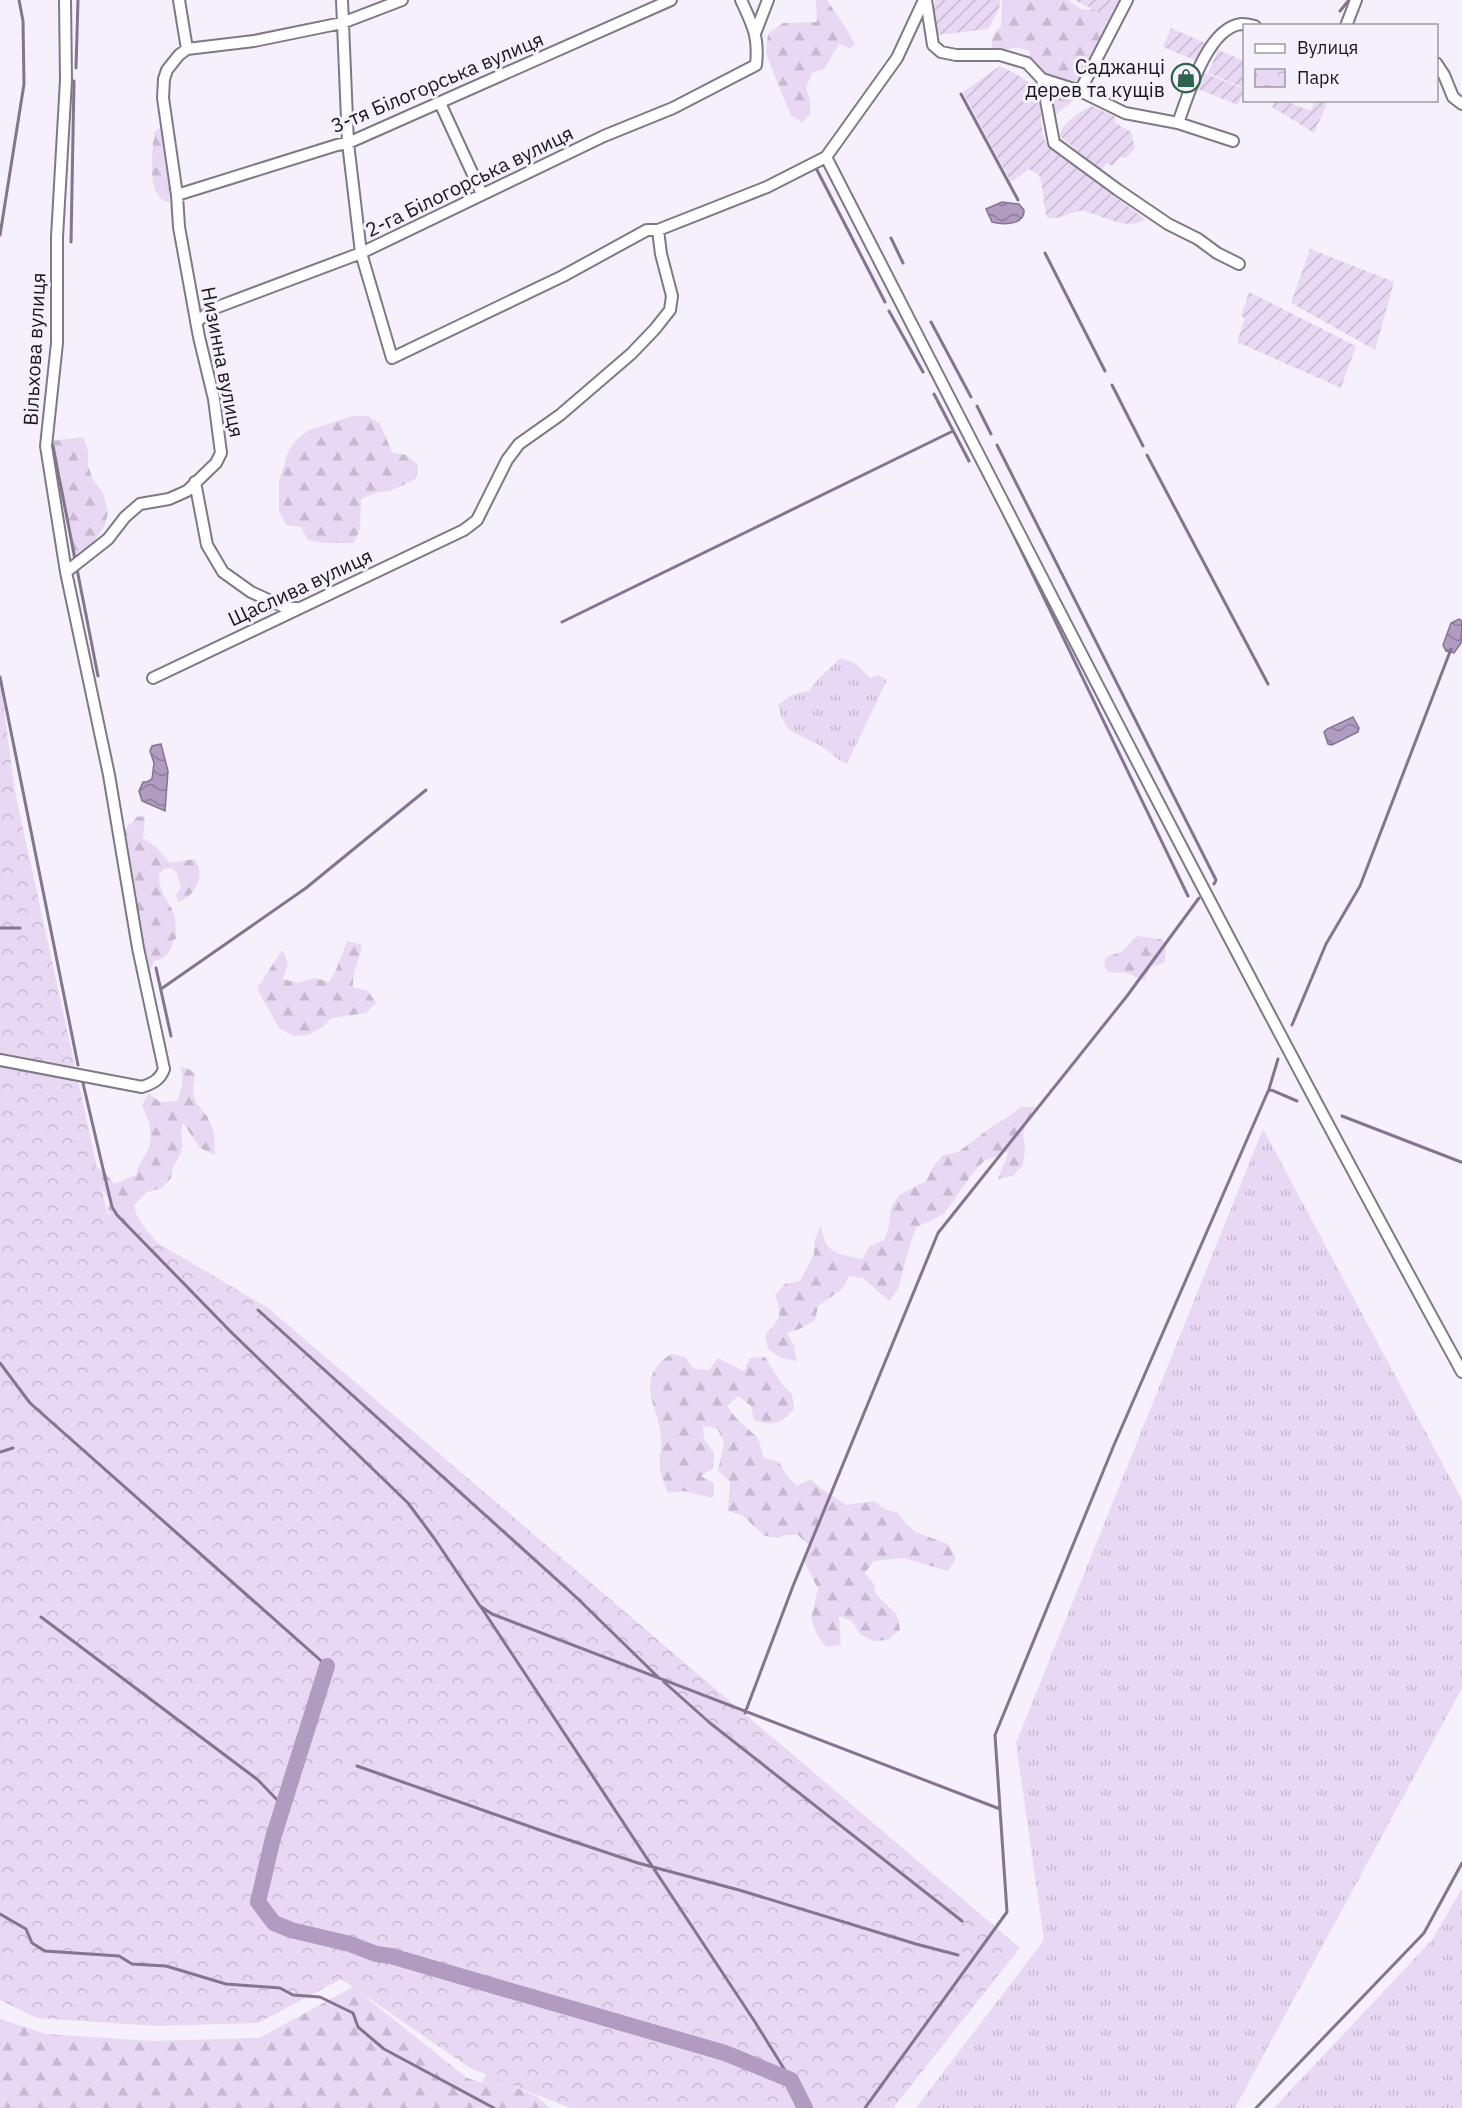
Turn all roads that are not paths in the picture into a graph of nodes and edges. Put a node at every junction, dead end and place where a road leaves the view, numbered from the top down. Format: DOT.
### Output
graph roads {
  1 [pos="65,0"];
  2 [pos="179,0"];
  3 [pos="342,0"];
  4 [pos="402,0"];
  5 [pos="672,0"];
  6 [pos="741,0"];
  7 [pos="768,0"];
  8 [pos="925,0"];
  9 [pos="1127,0"];
  10 [pos="1356,0"];
  11 [pos="342,22"];
  12 [pos="1243,24"];
  13 [pos="1347,24"];
  14 [pos="756,31"];
  15 [pos="187,49"];
  16 [pos="1438,65"];
  17 [pos="1042,79"];
  18 [pos="1080,91"];
  19 [pos="440,103"];
  20 [pos="1462,104"];
  21 [pos="1178,123"];
  22 [pos="1233,141"];
  23 [pos="348,143"];
  24 [pos="826,157"];
  25 [pos="482,194"];
  26 [pos="177,195"];
  27 [pos="658,230"];
  28 [pos="361,253"];
  29 [pos="1239,264"];
  30 [pos="196,322"];
  31 [pos="195,482"];
  32 [pos="66,572"];
  33 [pos="298,608"];
  34 [pos="153,678"];
  35 [pos="0,1060"];
  36 [pos="1462,1372"];
  1 -- 32 [label="street, Вільхова вулиця"];
  2 -- 15 [label="street"];
  3 -- 11 [label="street"];
  4 -- 11 [label="street"];
  5 -- 19 [label="street, 3-тя Білогорська вулиця"];
  6 -- 14 [label="street"];
  7 -- 14 [label="street"];
  8 -- 17 [label="street"];
  8 -- 24 [label="street"];
  9 -- 18 [label="street"];
  10 -- 13 [label="street"];
  11 -- 15 [label="street"];
  11 -- 23 [label="street"];
  12 -- 21 [label="street"];
  14 -- 25 [label="street, 2-га Білогорська вулиця"];
  15 -- 26 [label="street, Низинна вулиця"];
  16 -- 20 [label="street"];
  17 -- 18 [label="street"];
  17 -- 29 [label="street"];
  18 -- 21 [label="street"];
  19 -- 23 [label="street, 3-тя Білогорська вулиця"];
  19 -- 25 [label="street"];
  21 -- 22 [label="street"];
  23 -- 26 [label="street, 3-тя Білогорська вулиця"];
  23 -- 28 [label="street"];
  24 -- 27 [label="street"];
  24 -- 36 [label="street"];
  25 -- 28 [label="street, 2-га Білогорська вулиця"];
  26 -- 30 [label="street, Низинна вулиця"];
  27 -- 28 [label="street"];
  27 -- 33 [label="street, Щаслива вулиця"];
  28 -- 30 [label="street, 2-га Білогорська вулиця"];
  30 -- 31 [label="street, Низинна вулиця"];
  31 -- 32 [label="street, Низинна вулиця"];
  31 -- 33 [label="street"];
  32 -- 35 [label="street, Вільхова вулиця"];
  33 -- 34 [label="street, Щаслива вулиця"];
}
